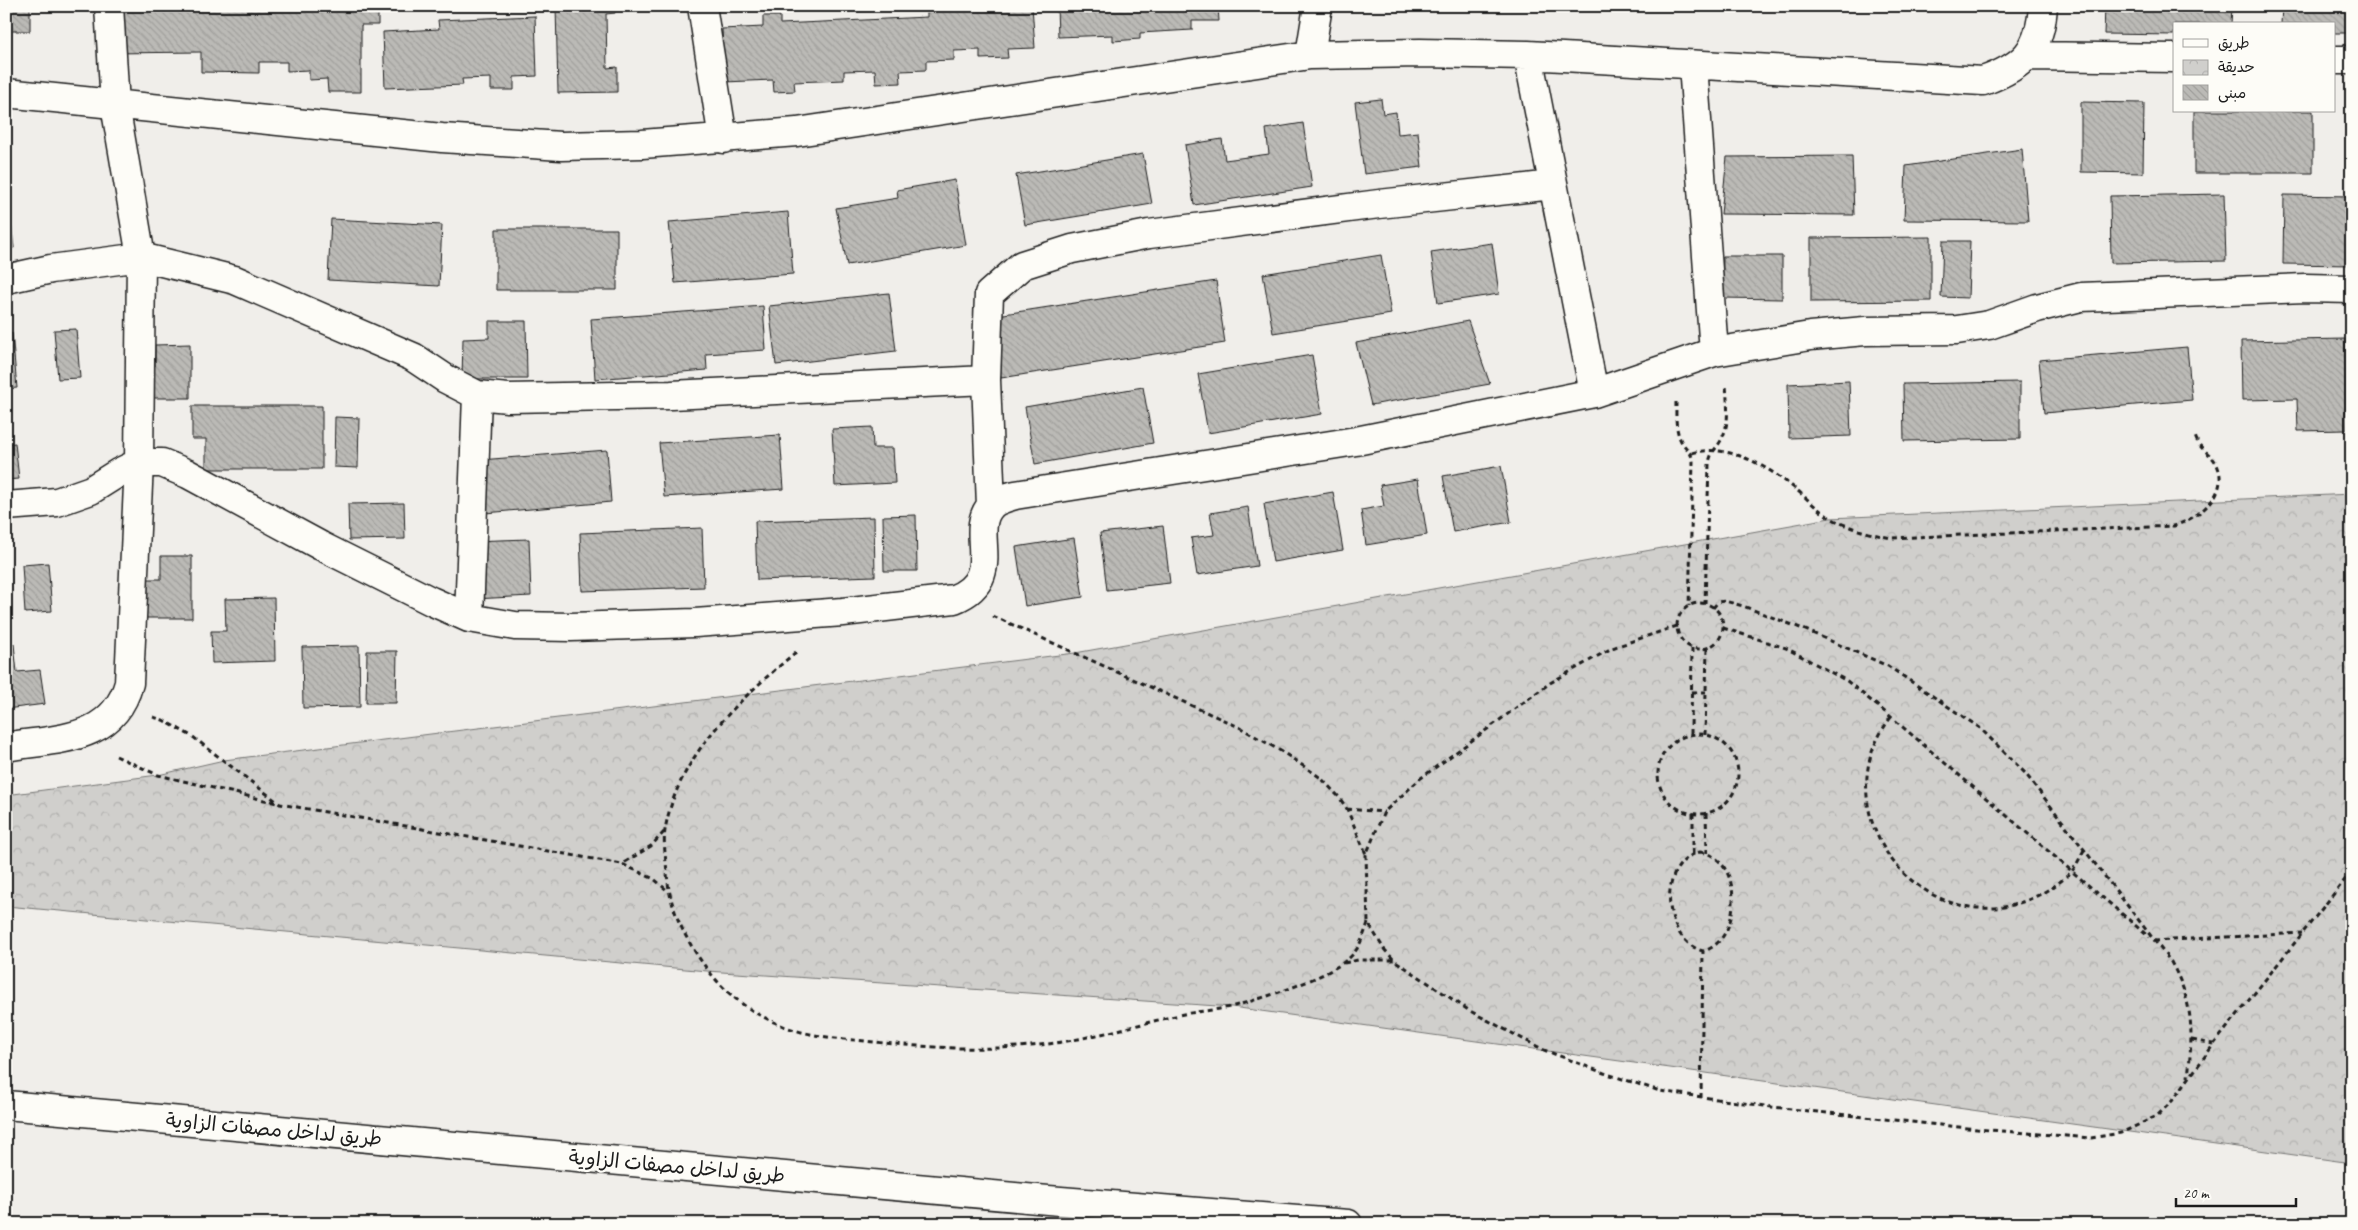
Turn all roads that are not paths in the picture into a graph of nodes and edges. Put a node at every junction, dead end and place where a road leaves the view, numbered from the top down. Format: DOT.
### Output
graph roads {
  1 [pos="109,6"];
  2 [pos="702,6"];
  3 [pos="1318,6"];
  4 [pos="2043,6"];
  5 [pos="1310,55"];
  6 [pos="1528,55"];
  7 [pos="2028,56"];
  8 [pos="2173,58"];
  9 [pos="2336,60"];
  10 [pos="2352,60"];
  11 [pos="1694,65"];
  12 [pos="6,93"];
  13 [pos="115,105"];
  14 [pos="724,139"];
  15 [pos="1553,185"];
  16 [pos="141,258"];
  17 [pos="6,279"];
  18 [pos="2352,289"];
  19 [pos="1720,351"];
  20 [pos="986,380"];
  21 [pos="1594,393"];
  22 [pos="477,394"];
  23 [pos="139,464"];
  24 [pos="6,506"];
  25 [pos="991,506"];
  26 [pos="469,618"];
  27 [pos="6,747"];
  28 [pos="6,1105"];
  29 [pos="1348,1224"];
  1 -- 13 [label="street"];
  2 -- 14 [label="street"];
  3 -- 5 [label="street"];
  4 -- 7 [label="street"];
  5 -- 6 [label="street"];
  5 -- 14 [label="street"];
  6 -- 11 [label="street"];
  6 -- 15 [label="street"];
  7 -- 8 [label="street"];
  7 -- 11 [label="street"];
  9 -- 10 [label="street"];
  11 -- 19 [label="street"];
  12 -- 13 [label="street"];
  13 -- 14 [label="street"];
  13 -- 16 [label="street"];
  15 -- 20 [label="street"];
  15 -- 21 [label="street"];
  16 -- 17 [label="street"];
  16 -- 22 [label="street"];
  16 -- 23 [label="street"];
  18 -- 19 [label="street"];
  19 -- 21 [label="street"];
  20 -- 22 [label="street"];
  20 -- 25 [label="street"];
  21 -- 25 [label="street"];
  22 -- 26 [label="street"];
  23 -- 24 [label="street"];
  23 -- 26 [label="street"];
  23 -- 27 [label="street"];
  25 -- 26 [label="street"];
  28 -- 29 [label="street, طريق لداخل مصفات الزاوية"];
}
